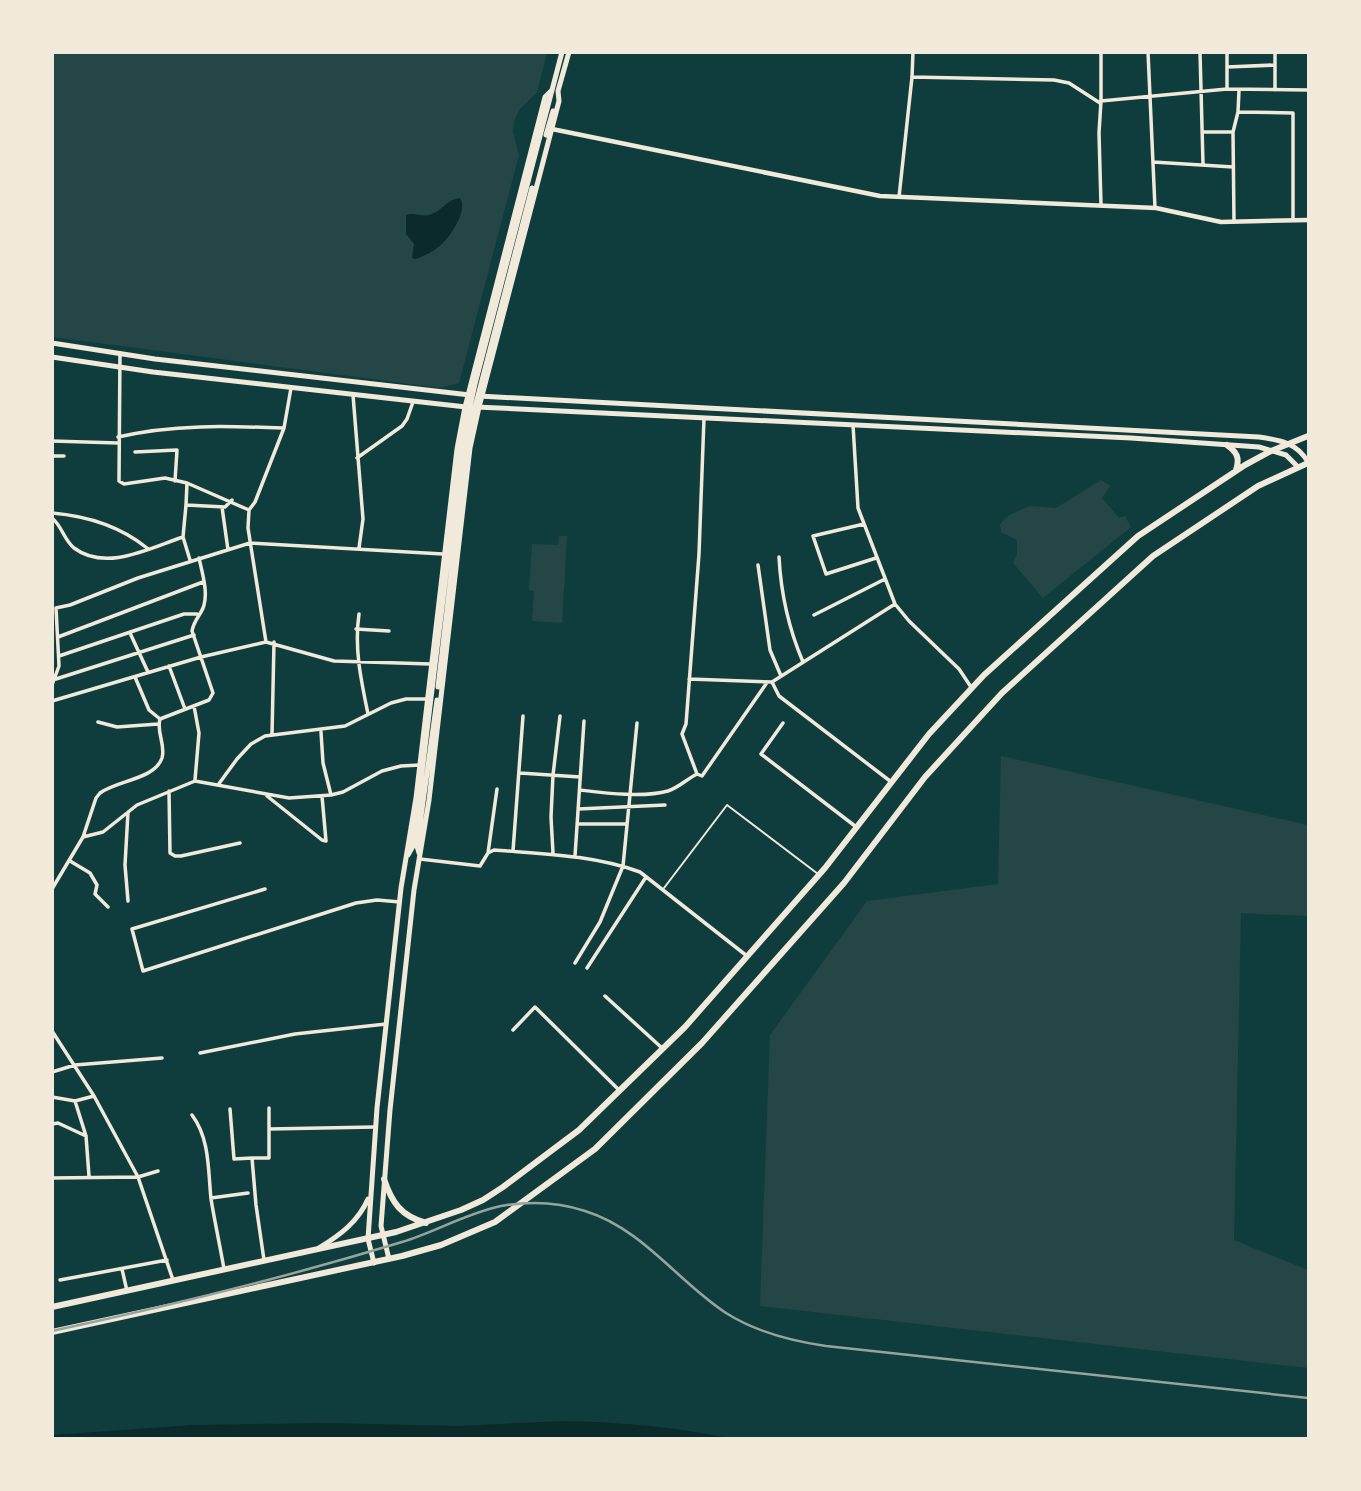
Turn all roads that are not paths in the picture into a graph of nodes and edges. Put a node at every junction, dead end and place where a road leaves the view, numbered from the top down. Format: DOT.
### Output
graph roads {
  1 [pos="562,52"];
  2 [pos="569,52"];
  3 [pos="913,52"];
  4 [pos="1101,52"];
  5 [pos="1148,52"];
  6 [pos="1200,52"];
  7 [pos="1227,52"];
  8 [pos="1275,52"];
  9 [pos="1275,65"];
  10 [pos="1227,67"];
  11 [pos="912,77"];
  12 [pos="1227,89"];
  13 [pos="555,90"];
  14 [pos="1239,90"];
  15 [pos="1275,90"];
  16 [pos="1308,90"];
  17 [pos="1200,92"];
  18 [pos="1149,96"];
  19 [pos="1101,102"];
  20 [pos="1238,112"];
  21 [pos="552,128"];
  22 [pos="1202,132"];
  23 [pos="1233,132"];
  24 [pos="1153,162"];
  25 [pos="1203,164"];
  26 [pos="1233,167"];
  27 [pos="898,198"];
  28 [pos="1101,207"];
  29 [pos="1156,208"];
  30 [pos="1308,220"];
  31 [pos="1293,221"];
  32 [pos="1234,222"];
  33 [pos="52,343"];
  34 [pos="120,354"];
  35 [pos="52,356"];
  36 [pos="120,367"];
  37 [pos="291,388"];
  38 [pos="353,395"];
  39 [pos="468,395"];
  40 [pos="481,396"];
  41 [pos="413,402"];
  42 [pos="465,407"];
  43 [pos="479,407"];
  44 [pos="704,418"];
  45 [pos="853,425"];
  46 [pos="284,428"];
  47 [pos="1308,436"];
  48 [pos="118,440"];
  49 [pos="52,441"];
  50 [pos="458,442"];
  51 [pos="471,443"];
  52 [pos="1289,443"];
  53 [pos="1227,445"];
  54 [pos="1274,450"];
  55 [pos="135,452"];
  56 [pos="52,456"];
  57 [pos="65,456"];
  58 [pos="357,458"];
  59 [pos="1308,462"];
  60 [pos="1298,467"];
  61 [pos="1236,472"];
  62 [pos="175,481"];
  63 [pos="187,483"];
  64 [pos="232,500"];
  65 [pos="186,505"];
  66 [pos="222,507"];
  67 [pos="249,509"];
  68 [pos="52,516"];
  69 [pos="864,524"];
  70 [pos="183,537"];
  71 [pos="250,543"];
  72 [pos="359,548"];
  73 [pos="148,549"];
  74 [pos="228,550"];
  75 [pos="443,554"];
  76 [pos="779,557"];
  77 [pos="199,558"];
  78 [pos="877,558"];
  79 [pos="190,560"];
  80 [pos="758,565"];
  81 [pos="885,579"];
  82 [pos="204,582"];
  83 [pos="895,604"];
  84 [pos="198,614"];
  85 [pos="359,614"];
  86 [pos="814,615"];
  87 [pos="356,629"];
  88 [pos="389,631"];
  89 [pos="130,633"];
  90 [pos="194,635"];
  91 [pos="58,637"];
  92 [pos="266,642"];
  93 [pos="274,642"];
  94 [pos="139,653"];
  95 [pos="59,656"];
  96 [pos="439,656"];
  97 [pos="201,657"];
  98 [pos="358,662"];
  99 [pos="803,662"];
  100 [pos="431,664"];
  101 [pos="169,666"];
  102 [pos="148,673"];
  103 [pos="781,676"];
  104 [pos="135,677"];
  105 [pos="690,678"];
  106 [pos="56,679"];
  107 [pos="772,682"];
  108 [pos="766,684"];
  109 [pos="52,685"];
  110 [pos="972,689"];
  111 [pos="427,699"];
  112 [pos="52,701"];
  113 [pos="194,706"];
  114 [pos="185,709"];
  115 [pos="368,713"];
  116 [pos="523,716"];
  117 [pos="560,716"];
  118 [pos="584,721"];
  119 [pos="98,722"];
  120 [pos="159,722"];
  121 [pos="637,723"];
  122 [pos="783,723"];
  123 [pos="321,731"];
  124 [pos="272,735"];
  125 [pos="420,765"];
  126 [pos="520,773"];
  127 [pos="553,775"];
  128 [pos="696,775"];
  129 [pos="580,778"];
  130 [pos="195,781"];
  131 [pos="890,781"];
  132 [pos="218,786"];
  133 [pos="497,789"];
  134 [pos="580,790"];
  135 [pos="169,791"];
  136 [pos="265,793"];
  137 [pos="629,793"];
  138 [pos="331,795"];
  139 [pos="322,796"];
  140 [pos="665,805"];
  141 [pos="628,808"];
  142 [pos="578,809"];
  143 [pos="128,813"];
  144 [pos="577,824"];
  145 [pos="626,824"];
  146 [pos="855,827"];
  147 [pos="83,837"];
  148 [pos="240,843"];
  149 [pos="513,852"];
  150 [pos="488,853"];
  151 [pos="553,854"];
  152 [pos="575,856"];
  153 [pos="406,857"];
  154 [pos="420,859"];
  155 [pos="70,860"];
  156 [pos="622,866"];
  157 [pos="819,875"];
  158 [pos="646,877"];
  159 [pos="52,889"];
  160 [pos="265,889"];
  161 [pos="662,890"];
  162 [pos="128,901"];
  163 [pos="400,902"];
  164 [pos="108,907"];
  165 [pos="747,956"];
  166 [pos="575,963"];
  167 [pos="587,968"];
  168 [pos="605,996"];
  169 [pos="386,1024"];
  170 [pos="513,1030"];
  171 [pos="52,1031"];
  172 [pos="662,1048"];
  173 [pos="200,1053"];
  174 [pos="162,1058"];
  175 [pos="75,1065"];
  176 [pos="52,1072"];
  177 [pos="619,1090"];
  178 [pos="94,1096"];
  179 [pos="52,1097"];
  180 [pos="75,1101"];
  181 [pos="269,1108"];
  182 [pos="230,1109"];
  183 [pos="192,1115"];
  184 [pos="52,1124"];
  185 [pos="375,1127"];
  186 [pos="269,1129"];
  187 [pos="86,1136"];
  188 [pos="252,1158"];
  189 [pos="158,1171"];
  190 [pos="89,1176"];
  191 [pos="138,1177"];
  192 [pos="52,1178"];
  193 [pos="384,1179"];
  194 [pos="248,1193"];
  195 [pos="369,1197"];
  196 [pos="211,1198"];
  197 [pos="428,1223"];
  198 [pos="382,1236"];
  199 [pos="368,1239"];
  200 [pos="313,1251"];
  201 [pos="389,1259"];
  202 [pos="167,1260"];
  203 [pos="264,1262"];
  204 [pos="374,1263"];
  205 [pos="122,1269"];
  206 [pos="224,1272"];
  207 [pos="60,1280"];
  208 [pos="173,1282"];
  209 [pos="127,1292"];
  210 [pos="52,1307"];
  211 [pos="52,1332"];
  1 -- 13 [label="main road"];
  2 -- 13 [label="main road"];
  3 -- 11 [label="street"];
  4 -- 19 [label="street"];
  5 -- 18 [label="street"];
  6 -- 17 [label="street"];
  7 -- 10 [label="street"];
  8 -- 9 [label="street"];
  9 -- 10 [label="street"];
  9 -- 15 [label="street"];
  10 -- 12 [label="street"];
  11 -- 19 [label="street"];
  11 -- 27 [label="street"];
  12 -- 14 [label="street"];
  12 -- 17 [label="street"];
  13 -- 21 [label="main road"];
  13 -- 39 [label="main road"];
  13 -- 96 [label="main road"];
  14 -- 15 [label="street"];
  14 -- 20 [label="street"];
  15 -- 16 [label="street"];
  17 -- 18 [label="street"];
  17 -- 22 [label="street"];
  18 -- 19 [label="street"];
  18 -- 24 [label="street"];
  19 -- 28 [label="street"];
  20 -- 23 [label="street"];
  20 -- 31 [label="street"];
  21 -- 27 [label="street"];
  21 -- 40 [label="main road"];
  22 -- 23 [label="street"];
  22 -- 25 [label="street"];
  23 -- 26 [label="street"];
  24 -- 25 [label="street"];
  24 -- 29 [label="street"];
  25 -- 26 [label="street"];
  26 -- 32 [label="street"];
  27 -- 28 [label="street"];
  28 -- 29 [label="street"];
  29 -- 32 [label="street"];
  30 -- 31 [label="street"];
  31 -- 32 [label="street"];
  33 -- 34 [label="main road"];
  34 -- 36 [label="street"];
  34 -- 39 [label="main road"];
  35 -- 36 [label="main road"];
  36 -- 37 [label="main road"];
  36 -- 48 [label="street"];
  37 -- 38 [label="main road"];
  37 -- 46 [label="street"];
  38 -- 41 [label="main road"];
  38 -- 58 [label="street"];
  39 -- 40 [label="main road"];
  39 -- 42 [label="main road"];
  40 -- 43 [label="main road"];
  40 -- 52 [label="main road"];
  41 -- 42 [label="main road"];
  41 -- 58 [label="street"];
  42 -- 43 [label="main road"];
  42 -- 50 [label="main road"];
  43 -- 44 [label="main road"];
  43 -- 51 [label="main road"];
  44 -- 45 [label="main road"];
  44 -- 105 [label="street"];
  45 -- 53 [label="main road"];
  45 -- 69 [label="street"];
  46 -- 48 [label="street"];
  46 -- 67 [label="street"];
  47 -- 52 [label="highway"];
  48 -- 49 [label="street"];
  48 -- 62 [label="street"];
  50 -- 51 [label="main road"];
  50 -- 75 [label="main road"];
  51 -- 154 [label="main road"];
  52 -- 54 [label="highway"];
  52 -- 59 [label="main road"];
  53 -- 54 [label="main road"];
  53 -- 61 [label="highway"];
  54 -- 60 [label="main road"];
  54 -- 61 [label="highway"];
  55 -- 62 [label="street"];
  56 -- 57 [label="street"];
  58 -- 72 [label="street"];
  59 -- 60 [label="highway"];
  60 -- 201 [label="highway"];
  61 -- 110 [label="highway"];
  62 -- 63 [label="street"];
  63 -- 64 [label="street"];
  63 -- 65 [label="street"];
  64 -- 66 [label="street"];
  64 -- 67 [label="street"];
  65 -- 66 [label="street"];
  65 -- 70 [label="street"];
  66 -- 74 [label="street"];
  67 -- 71 [label="street"];
  68 -- 73 [label="street"];
  68 -- 73 [label="street"];
  69 -- 78 [label="street"];
  69 -- 78 [label="street"];
  70 -- 73 [label="street"];
  70 -- 79 [label="street"];
  71 -- 72 [label="street"];
  71 -- 74 [label="street"];
  71 -- 92 [label="street"];
  72 -- 75 [label="street"];
  74 -- 77 [label="street"];
  75 -- 100 [label="main road"];
  76 -- 99 [label="street"];
  77 -- 79 [label="street"];
  77 -- 82 [label="street"];
  78 -- 81 [label="street"];
  79 -- 91 [label="street"];
  80 -- 103 [label="street"];
  81 -- 83 [label="street"];
  81 -- 86 [label="street"];
  82 -- 84 [label="street"];
  82 -- 91 [label="street"];
  83 -- 99 [label="street"];
  83 -- 110 [label="street"];
  84 -- 89 [label="street"];
  84 -- 90 [label="street"];
  85 -- 87 [label="street"];
  87 -- 88 [label="street"];
  87 -- 98 [label="street"];
  89 -- 94 [label="street"];
  89 -- 95 [label="street"];
  90 -- 94 [label="street"];
  90 -- 97 [label="street"];
  91 -- 95 [label="street"];
  92 -- 93 [label="street"];
  92 -- 97 [label="street"];
  93 -- 98 [label="street"];
  93 -- 124 [label="street"];
  94 -- 102 [label="street"];
  94 -- 106 [label="street"];
  95 -- 106 [label="street"];
  96 -- 153 [label="main road"];
  96 -- 154 [label="main road"];
  97 -- 101 [label="street"];
  97 -- 113 [label="street"];
  98 -- 100 [label="street"];
  98 -- 115 [label="street"];
  99 -- 103 [label="street"];
  100 -- 111 [label="main road"];
  101 -- 102 [label="street"];
  101 -- 114 [label="street"];
  102 -- 104 [label="street"];
  103 -- 107 [label="street"];
  104 -- 112 [label="street"];
  104 -- 120 [label="street"];
  105 -- 108 [label="street"];
  105 -- 128 [label="street"];
  106 -- 109 [label="street"];
  107 -- 108 [label="street"];
  107 -- 131 [label="street"];
  108 -- 128 [label="street"];
  110 -- 131 [label="highway"];
  111 -- 115 [label="street"];
  111 -- 125 [label="main road"];
  113 -- 114 [label="street"];
  113 -- 130 [label="street"];
  114 -- 120 [label="street"];
  115 -- 123 [label="street"];
  116 -- 126 [label="street"];
  117 -- 127 [label="street"];
  118 -- 129 [label="street"];
  119 -- 120 [label="street"];
  120 -- 147 [label="street"];
  121 -- 137 [label="street"];
  122 -- 146 [label="street"];
  123 -- 124 [label="street"];
  123 -- 138 [label="street"];
  124 -- 132 [label="street"];
  125 -- 138 [label="street"];
  125 -- 153 [label="main road"];
  126 -- 127 [label="street"];
  126 -- 149 [label="street"];
  127 -- 129 [label="street"];
  127 -- 151 [label="street"];
  128 -- 137 [label="street"];
  129 -- 134 [label="street"];
  130 -- 132 [label="street"];
  130 -- 135 [label="street"];
  131 -- 146 [label="highway"];
  132 -- 136 [label="street"];
  133 -- 150 [label="street"];
  134 -- 137 [label="street"];
  134 -- 142 [label="street"];
  135 -- 143 [label="street"];
  135 -- 148 [label="street"];
  136 -- 139 [label="street"];
  136 -- 139 [label="street"];
  137 -- 141 [label="street"];
  138 -- 139 [label="street"];
  140 -- 141 [label="street"];
  141 -- 142 [label="street"];
  141 -- 145 [label="street"];
  142 -- 144 [label="street"];
  143 -- 147 [label="street"];
  143 -- 162 [label="street"];
  144 -- 145 [label="street"];
  144 -- 152 [label="street"];
  145 -- 156 [label="street"];
  146 -- 157 [label="highway"];
  147 -- 155 [label="street"];
  149 -- 150 [label="street"];
  149 -- 151 [label="street"];
  150 -- 154 [label="street"];
  151 -- 152 [label="street"];
  152 -- 156 [label="street"];
  153 -- 163 [label="main road"];
  154 -- 193 [label="main road"];
  155 -- 159 [label="street"];
  155 -- 164 [label="street"];
  156 -- 158 [label="street"];
  156 -- 166 [label="street"];
  157 -- 161 [label="lane"];
  157 -- 165 [label="highway"];
  158 -- 161 [label="street"];
  158 -- 167 [label="street"];
  160 -- 163 [label="street"];
  161 -- 165 [label="street"];
  163 -- 169 [label="main road"];
  165 -- 172 [label="highway"];
  168 -- 172 [label="street"];
  169 -- 173 [label="street"];
  169 -- 185 [label="main road"];
  170 -- 177 [label="street"];
  171 -- 175 [label="street"];
  172 -- 177 [label="highway"];
  174 -- 175 [label="street"];
  175 -- 176 [label="street"];
  175 -- 178 [label="street"];
  177 -- 197 [label="highway"];
  178 -- 180 [label="street"];
  178 -- 191 [label="street"];
  179 -- 180 [label="street"];
  180 -- 187 [label="street"];
  181 -- 186 [label="street"];
  182 -- 188 [label="street"];
  183 -- 196 [label="street"];
  184 -- 187 [label="street"];
  185 -- 186 [label="street"];
  185 -- 195 [label="main road"];
  186 -- 188 [label="street"];
  187 -- 190 [label="street"];
  188 -- 203 [label="street"];
  189 -- 191 [label="street"];
  190 -- 191 [label="street"];
  190 -- 192 [label="street"];
  191 -- 202 [label="street"];
  193 -- 197 [label="highway"];
  193 -- 198 [label="main road"];
  194 -- 196 [label="street"];
  195 -- 199 [label="main road"];
  195 -- 200 [label="main road"];
  196 -- 206 [label="street"];
  197 -- 198 [label="highway"];
  198 -- 199 [label="highway"];
  198 -- 201 [label="main road"];
  199 -- 200 [label="highway"];
  199 -- 204 [label="main road"];
  200 -- 203 [label="highway"];
  201 -- 204 [label="highway"];
  202 -- 205 [label="street"];
  202 -- 208 [label="street"];
  203 -- 206 [label="highway"];
  204 -- 211 [label="highway"];
  205 -- 207 [label="street"];
  205 -- 209 [label="street"];
  206 -- 208 [label="highway"];
  208 -- 209 [label="highway"];
  209 -- 210 [label="highway"];
}
